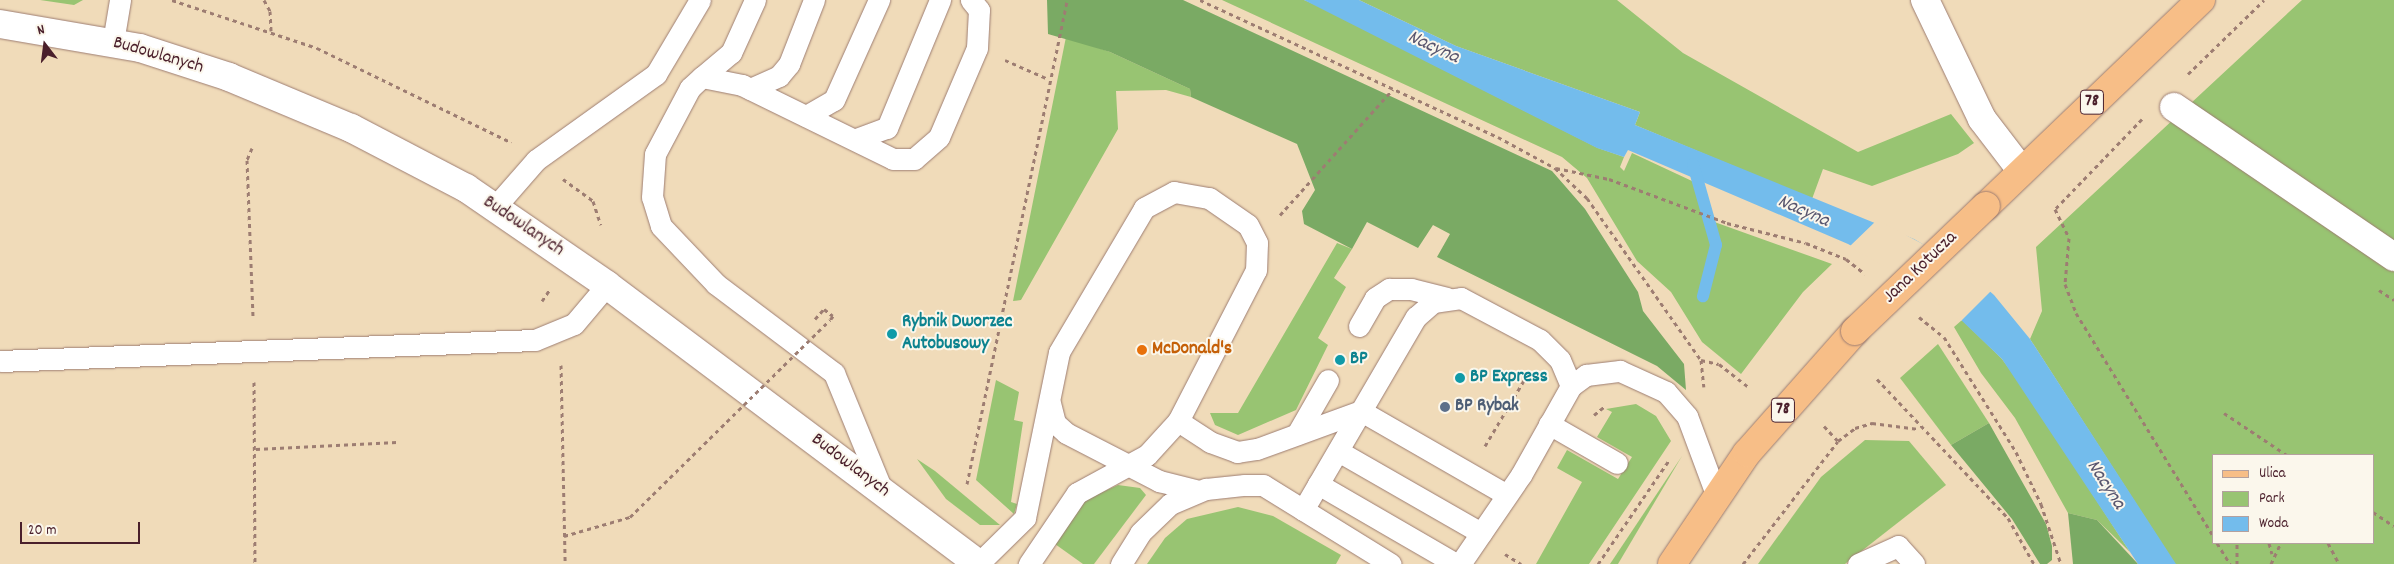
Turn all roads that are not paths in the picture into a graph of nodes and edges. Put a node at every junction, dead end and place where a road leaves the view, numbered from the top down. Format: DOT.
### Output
graph roads {
  1 [pos="120,0"];
  2 [pos="700,0"];
  3 [pos="755,0"];
  4 [pos="814,0"];
  5 [pos="879,0"];
  6 [pos="940,0"];
  7 [pos="971,0"];
  8 [pos="1925,0"];
  9 [pos="2201,0"];
  10 [pos="0,24"];
  11 [pos="112,42"];
  12 [pos="702,77"];
  13 [pos="750,89"];
  14 [pos="2174,107"];
  15 [pos="806,116"];
  16 [pos="856,139"];
  17 [pos="2021,170"];
  18 [pos="495,207"];
  19 [pos="2394,256"];
  20 [pos="607,285"];
  21 [pos="1446,298"];
  22 [pos="1359,326"];
  23 [pos="0,361"];
  24 [pos="1328,380"];
  25 [pos="1571,386"];
  26 [pos="1050,403"];
  27 [pos="1361,411"];
  28 [pos="1178,421"];
  29 [pos="1549,424"];
  30 [pos="1297,434"];
  31 [pos="1338,451"];
  32 [pos="1617,462"];
  33 [pos="1126,464"];
  34 [pos="1318,484"];
  35 [pos="882,490"];
  36 [pos="1198,492"];
  37 [pos="1716,494"];
  38 [pos="1507,495"];
  39 [pos="1303,510"];
  40 [pos="1481,533"];
  41 [pos="978,564"];
  42 [pos="1029,564"];
  43 [pos="1121,564"];
  44 [pos="1391,564"];
  45 [pos="1458,564"];
  46 [pos="1672,564"];
  47 [pos="1858,564"];
  48 [pos="1914,564"];
  1 -- 11 [label="lane"];
  2 -- 18 [label="lane"];
  3 -- 12 [label="lane"];
  4 -- 13 [label="lane"];
  5 -- 15 [label="lane"];
  6 -- 16 [label="lane"];
  7 -- 16 [label="lane"];
  8 -- 17 [label="street"];
  9 -- 17 [label="main road, Jana Kotucza / 78"];
  10 -- 11 [label="street, Budowlanych"];
  11 -- 18 [label="street, Budowlanych"];
  12 -- 13 [label="lane"];
  12 -- 35 [label="lane"];
  13 -- 15 [label="lane"];
  14 -- 19 [label="street"];
  15 -- 16 [label="lane"];
  17 -- 37 [label="main road, Jana Kotucza / 78, bridge"];
  18 -- 20 [label="street, Budowlanych"];
  20 -- 23 [label="lane"];
  20 -- 35 [label="street, Budowlanych"];
  21 -- 22 [label="lane"];
  21 -- 25 [label="lane"];
  21 -- 27 [label="lane"];
  24 -- 30 [label="lane"];
  25 -- 29 [label="lane"];
  25 -- 37 [label="lane"];
  26 -- 28 [label="lane"];
  26 -- 33 [label="lane"];
  26 -- 41 [label="lane"];
  27 -- 30 [label="lane"];
  27 -- 31 [label="lane"];
  27 -- 38 [label="lane"];
  28 -- 30 [label="lane"];
  28 -- 33 [label="lane"];
  29 -- 32 [label="lane"];
  29 -- 38 [label="lane"];
  31 -- 34 [label="lane"];
  31 -- 40 [label="lane"];
  33 -- 36 [label="lane"];
  33 -- 42 [label="lane"];
  34 -- 39 [label="lane"];
  34 -- 45 [label="lane"];
  35 -- 41 [label="street, Budowlanych"];
  36 -- 39 [label="lane"];
  36 -- 43 [label="lane"];
  37 -- 46 [label="main road, Jana Kotucza / 78"];
  38 -- 40 [label="lane"];
  39 -- 44 [label="lane"];
  40 -- 45 [label="lane"];
  47 -- 48 [label="lane"];
}
